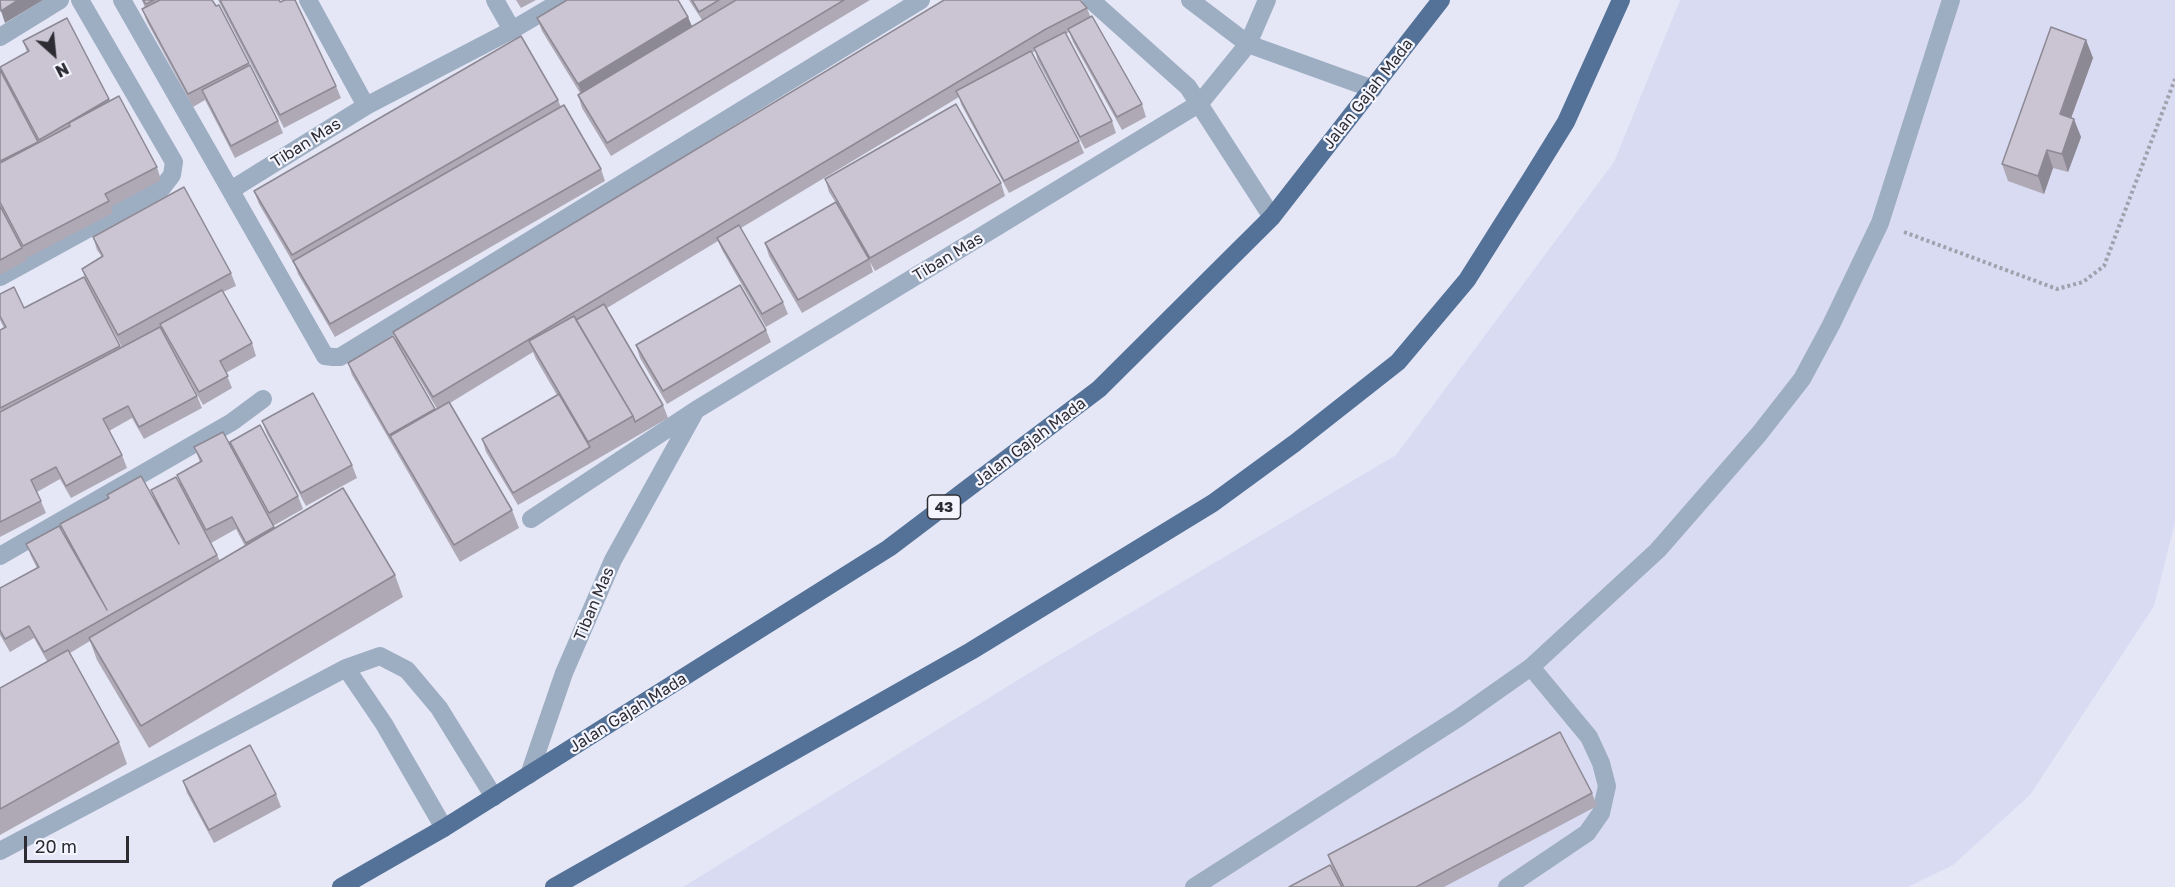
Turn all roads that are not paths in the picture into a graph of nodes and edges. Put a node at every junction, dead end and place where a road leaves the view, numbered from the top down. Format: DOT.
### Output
graph roads {
  1 [pos="60,0"];
  2 [pos="80,0"];
  3 [pos="122,0"];
  4 [pos="308,0"];
  5 [pos="495,0"];
  6 [pos="563,0"];
  7 [pos="921,0"];
  8 [pos="1091,0"];
  9 [pos="1190,0"];
  10 [pos="1267,0"];
  11 [pos="1441,0"];
  12 [pos="1621,0"];
  13 [pos="1951,0"];
  14 [pos="512,30"];
  15 [pos="0,37"];
  16 [pos="1248,44"];
  17 [pos="1373,89"];
  18 [pos="1200,103"];
  19 [pos="366,106"];
  20 [pos="231,190"];
  21 [pos="1272,217"];
  22 [pos="0,277"];
  23 [pos="263,399"];
  24 [pos="696,410"];
  25 [pos="531,519"];
  26 [pos="0,556"];
  27 [pos="1531,667"];
  28 [pos="346,668"];
  29 [pos="529,775"];
  30 [pos="494,797"];
  31 [pos="444,828"];
  32 [pos="0,850"];
  33 [pos="341,887"];
  34 [pos="554,887"];
  35 [pos="1194,887"];
  36 [pos="1507,887"];
  1 -- 15 [label="street"];
  2 -- 22 [label="street"];
  3 -- 20 [label="street"];
  4 -- 19 [label="street"];
  5 -- 14 [label="street"];
  6 -- 14 [label="street, Tiban Mas"];
  7 -- 20 [label="street"];
  8 -- 18 [label="street"];
  9 -- 16 [label="street"];
  10 -- 16 [label="street, Tiban Mas"];
  11 -- 17 [label="highway, Jalan Gajah Mada / 43"];
  12 -- 34 [label="highway"];
  13 -- 27 [label="street"];
  14 -- 19 [label="street, Tiban Mas"];
  16 -- 17 [label="street"];
  16 -- 18 [label="street, Tiban Mas"];
  17 -- 21 [label="highway, Jalan Gajah Mada / 43"];
  18 -- 21 [label="street"];
  18 -- 24 [label="street, Tiban Mas"];
  19 -- 20 [label="street, Tiban Mas"];
  21 -- 29 [label="highway, Jalan Gajah Mada / 43"];
  23 -- 26 [label="street"];
  24 -- 25 [label="street, Tiban Mas"];
  24 -- 29 [label="street, Tiban Mas"];
  27 -- 35 [label="street"];
  27 -- 36 [label="street"];
  28 -- 30 [label="street"];
  28 -- 31 [label="street"];
  28 -- 32 [label="street"];
  29 -- 30 [label="highway, Jalan Gajah Mada / 43"];
  30 -- 31 [label="highway, Jalan Gajah Mada / 43"];
  31 -- 33 [label="highway, Jalan Gajah Mada / 43"];
}
